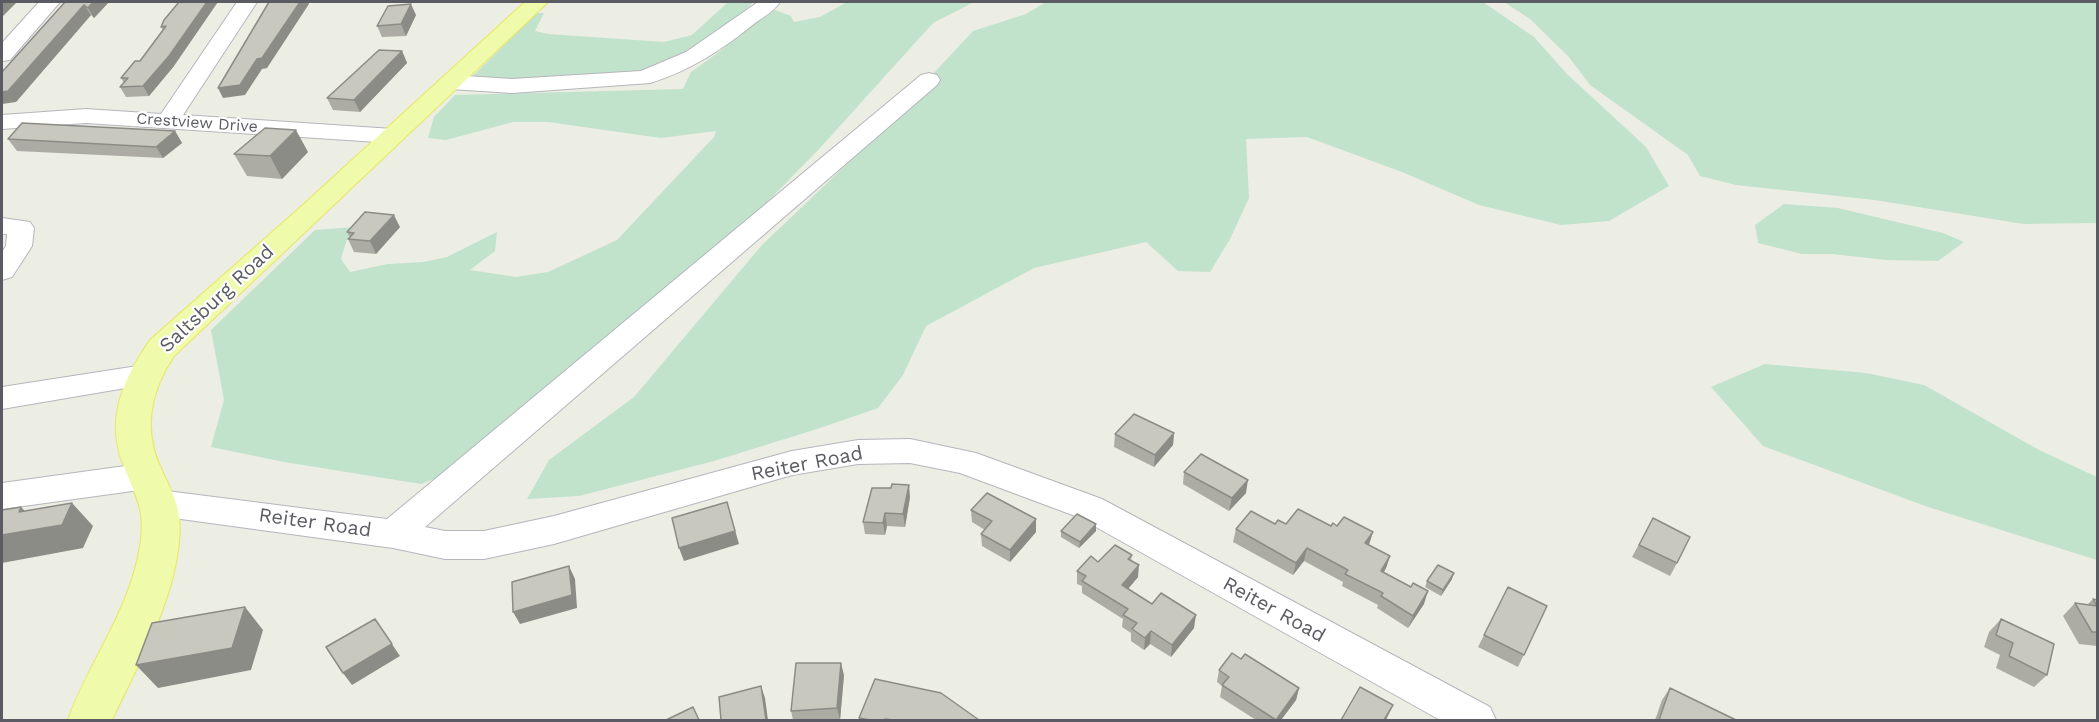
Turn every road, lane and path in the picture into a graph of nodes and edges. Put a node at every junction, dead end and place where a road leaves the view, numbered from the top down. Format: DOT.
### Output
graph roads {
  1 [pos="51,2"];
  2 [pos="247,2"];
  3 [pos="537,2"];
  4 [pos="770,2"];
  5 [pos="2,55"];
  6 [pos="928,80"];
  7 [pos="451,82"];
  8 [pos="168,120"];
  9 [pos="2,122"];
  10 [pos="393,136"];
  11 [pos="2,226"];
  12 [pos="2,271"];
  13 [pos="144,376"];
  14 [pos="2,398"];
  15 [pos="153,489"];
  16 [pos="2,496"];
  17 [pos="393,534"];
  18 [pos="90,720"];
  19 [pos="1476,720"];
  1 -- 5 [label="street"];
  2 -- 8 [label="street"];
  3 -- 7 [label="main road, Saltsburg Road"];
  4 -- 7 [label="street"];
  6 -- 17 [label="street"];
  7 -- 10 [label="main road, Saltsburg Road"];
  8 -- 9 [label="street, Crestview Drive"];
  8 -- 10 [label="street, Crestview Drive"];
  10 -- 13 [label="main road, Saltsburg Road"];
  11 -- 12 [label="street"];
  13 -- 14 [label="street"];
  13 -- 15 [label="main road, Saltsburg Road"];
  15 -- 16 [label="street, Reiter Road"];
  15 -- 17 [label="street, Reiter Road"];
  15 -- 18 [label="main road, Saltsburg Road"];
  17 -- 19 [label="street, Reiter Road"];
}
